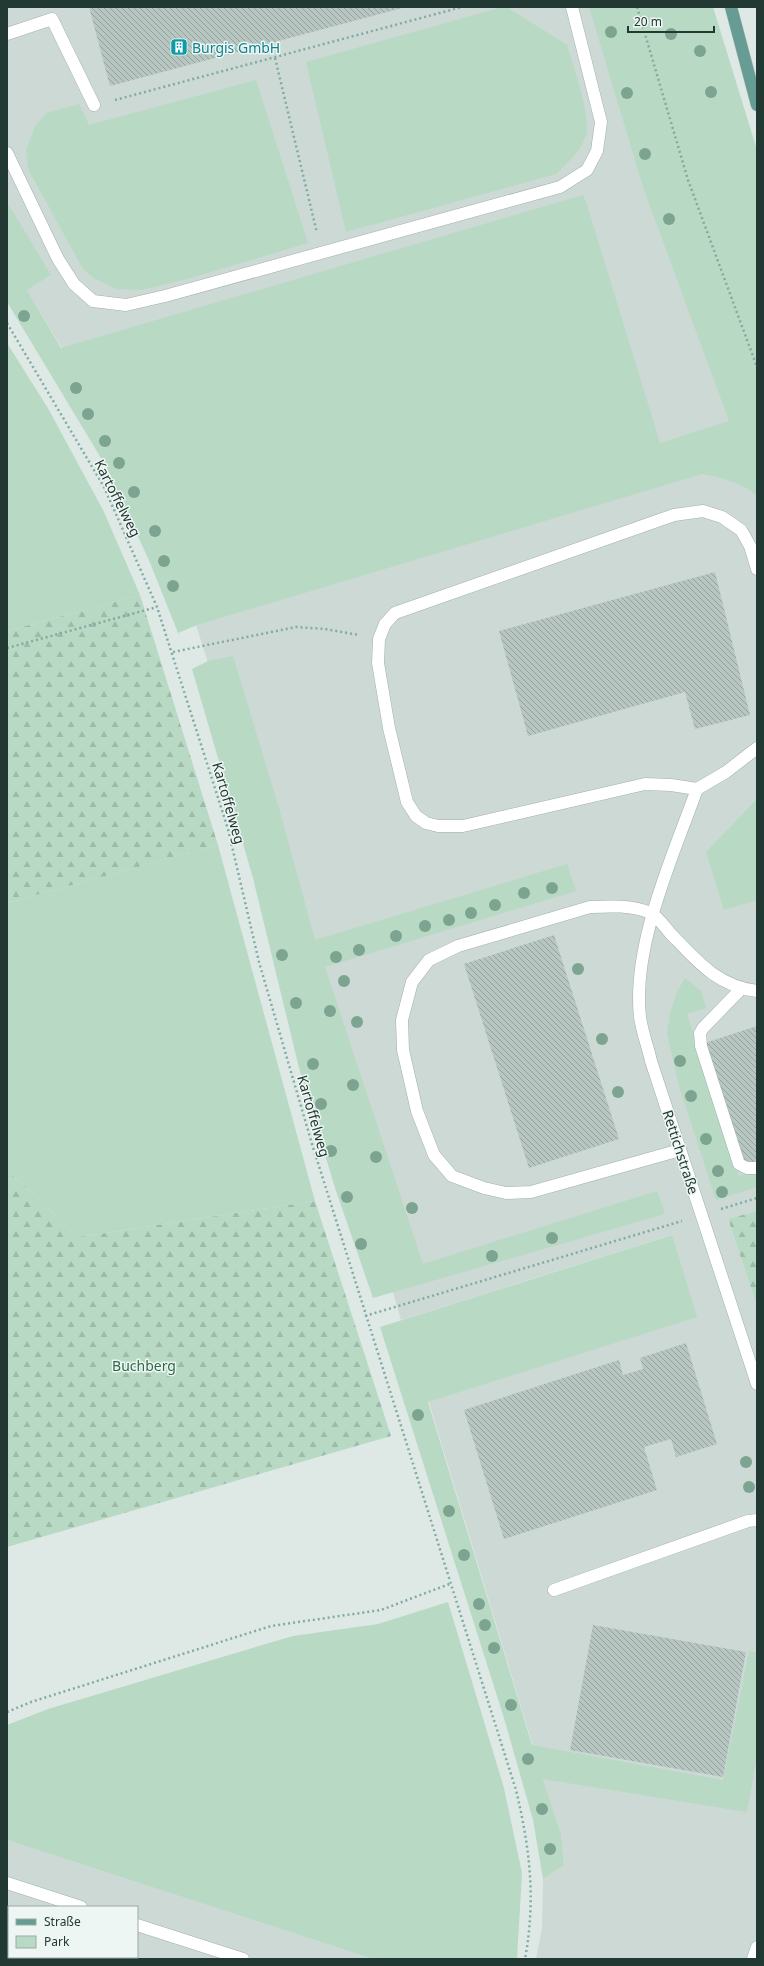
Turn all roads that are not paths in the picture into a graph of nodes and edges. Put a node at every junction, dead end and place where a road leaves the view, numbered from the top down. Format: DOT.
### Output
graph roads {
  1 [pos="572,7"];
  2 [pos="731,7"];
  3 [pos="7,34"];
  4 [pos="94,105"];
  5 [pos="757,105"];
  6 [pos="7,153"];
  7 [pos="757,569"];
  8 [pos="757,748"];
  9 [pos="696,789"];
  10 [pos="652,914"];
  11 [pos="741,989"];
  12 [pos="757,991"];
  13 [pos="680,1150"];
  14 [pos="757,1168"];
  15 [pos="757,1384"];
  16 [pos="757,1520"];
  17 [pos="554,1590"];
  18 [pos="7,1883"];
  19 [pos="78,1906"];
  20 [pos="138,1926"];
  21 [pos="757,1947"];
  22 [pos="243,1959"];
  23 [pos="753,1959"];
  1 -- 6 [label="street"];
  2 -- 5 [label="main road"];
  3 -- 4 [label="street"];
  7 -- 9 [label="street"];
  8 -- 9 [label="street"];
  9 -- 10 [label="street, Rettichstraße"];
  10 -- 11 [label="street"];
  10 -- 13 [label="street, Rettichstraße"];
  10 -- 13 [label="street"];
  11 -- 12 [label="street"];
  11 -- 14 [label="street"];
  13 -- 15 [label="street, Rettichstraße"];
  16 -- 17 [label="street"];
  18 -- 19 [label="street"];
  20 -- 22 [label="street"];
  21 -- 23 [label="street"];
}
